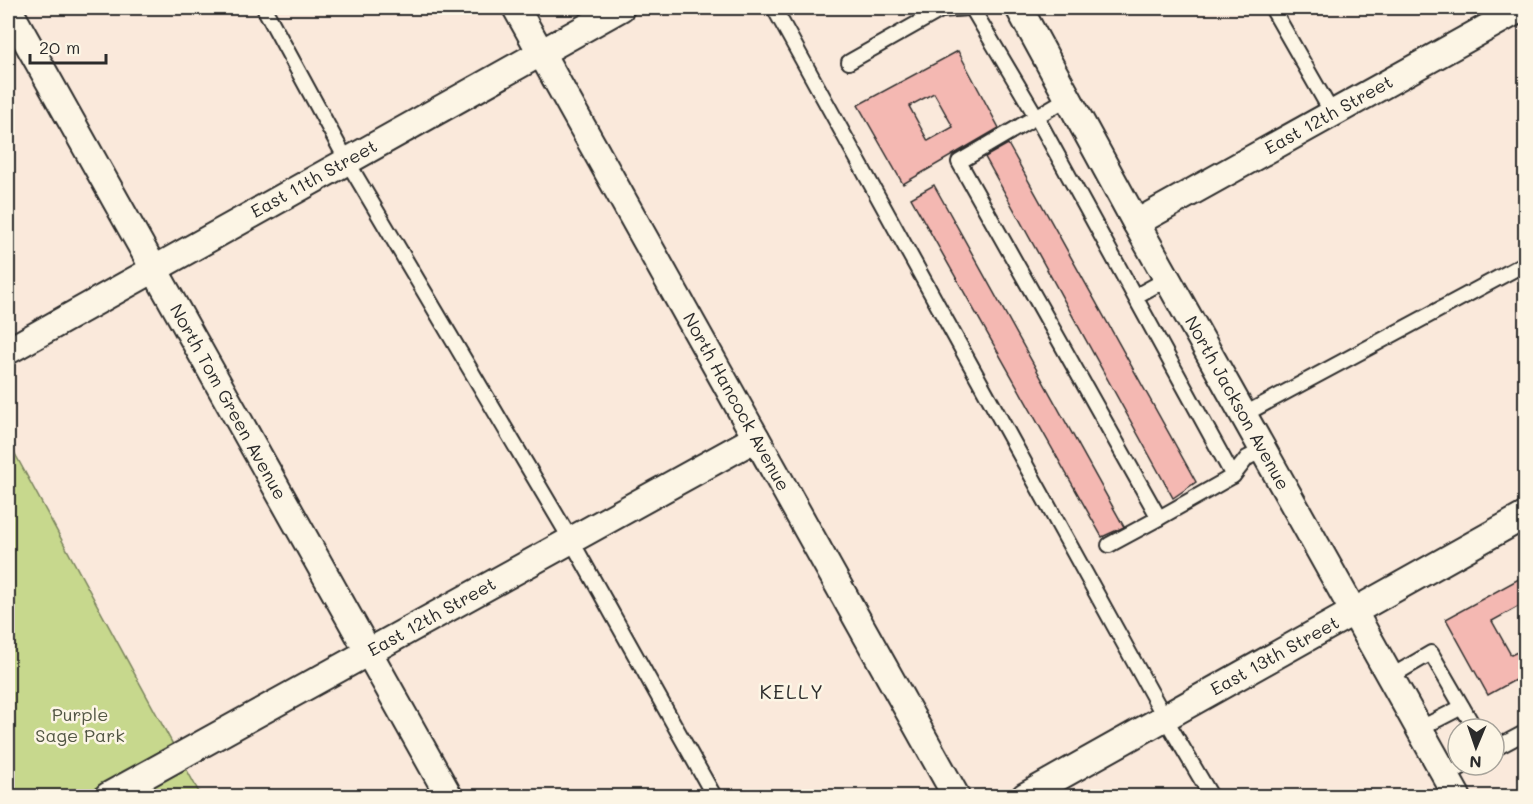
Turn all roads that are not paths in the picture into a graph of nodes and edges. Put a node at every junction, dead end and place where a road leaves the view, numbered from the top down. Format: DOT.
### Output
graph roads {
  1 [pos="8,8"];
  2 [pos="264,8"];
  3 [pos="516,8"];
  4 [pos="621,8"];
  5 [pos="774,8"];
  6 [pos="971,8"];
  7 [pos="1019,8"];
  8 [pos="1272,8"];
  9 [pos="1522,8"];
  10 [pos="540,52"];
  11 [pos="849,62"];
  12 [pos="1068,98"];
  13 [pos="1332,114"];
  14 [pos="1036,116"];
  15 [pos="347,160"];
  16 [pos="1136,223"];
  17 [pos="1526,263"];
  18 [pos="154,269"];
  19 [pos="1167,279"];
  20 [pos="1136,296"];
  21 [pos="8,351"];
  22 [pos="1243,415"];
  23 [pos="756,438"];
  24 [pos="1263,450"];
  25 [pos="1233,476"];
  26 [pos="1526,515"];
  27 [pos="1159,518"];
  28 [pos="571,540"];
  29 [pos="1109,545"];
  30 [pos="1353,612"];
  31 [pos="369,652"];
  32 [pos="1390,677"];
  33 [pos="1462,707"];
  34 [pos="1468,717"];
  35 [pos="1165,718"];
  36 [pos="1419,729"];
  37 [pos="1526,732"];
  38 [pos="1506,743"];
  39 [pos="1456,779"];
  40 [pos="108,796"];
  41 [pos="449,796"];
  42 [pos="714,796"];
  43 [pos="956,796"];
  44 [pos="1025,796"];
  45 [pos="1212,796"];
  1 -- 18 [label="street, North Tom Green Avenue"];
  2 -- 15 [label="lane"];
  3 -- 10 [label="street, North Hancock Avenue"];
  4 -- 10 [label="street, East 11th Street"];
  5 -- 35 [label="lane"];
  6 -- 11 [label="lane"];
  6 -- 14 [label="lane"];
  7 -- 12 [label="street, North Jackson Avenue"];
  8 -- 13 [label="lane"];
  9 -- 13 [label="street, East 12th Street"];
  10 -- 15 [label="street, East 11th Street"];
  10 -- 23 [label="street, North Hancock Avenue"];
  12 -- 14 [label="lane"];
  12 -- 16 [label="street, North Jackson Avenue"];
  13 -- 16 [label="street, East 12th Street"];
  14 -- 20 [label="lane"];
  14 -- 27 [label="lane"];
  15 -- 18 [label="street, East 11th Street"];
  15 -- 28 [label="lane"];
  16 -- 19 [label="street, North Jackson Avenue"];
  17 -- 22 [label="lane"];
  18 -- 21 [label="street, East 11th Street"];
  18 -- 31 [label="street, North Tom Green Avenue"];
  19 -- 20 [label="lane"];
  19 -- 22 [label="street, North Jackson Avenue"];
  20 -- 25 [label="lane"];
  22 -- 24 [label="street, North Jackson Avenue"];
  23 -- 28 [label="street, East 12th Street"];
  23 -- 43 [label="street, North Hancock Avenue"];
  24 -- 25 [label="lane"];
  24 -- 30 [label="street, North Jackson Avenue"];
  25 -- 27 [label="lane"];
  26 -- 30 [label="street, East 13th Street"];
  27 -- 29 [label="lane"];
  28 -- 31 [label="street, East 12th Street"];
  28 -- 42 [label="lane"];
  30 -- 32 [label="street, North Jackson Avenue"];
  30 -- 35 [label="street, East 13th Street"];
  31 -- 40 [label="street, East 12th Street"];
  31 -- 41 [label="street, North Tom Green Avenue"];
  32 -- 33 [label="lane"];
  32 -- 36 [label="street, North Jackson Avenue"];
  33 -- 34 [label="lane"];
  33 -- 36 [label="lane"];
  35 -- 44 [label="street, East 13th Street"];
  35 -- 45 [label="lane"];
  36 -- 39 [label="street, North Jackson Avenue"];
  37 -- 38 [label="lane"];
}
